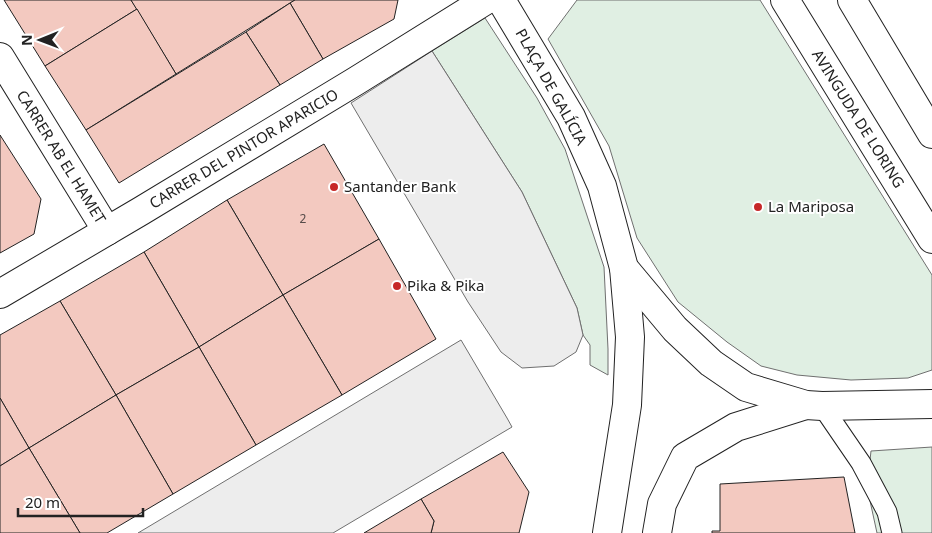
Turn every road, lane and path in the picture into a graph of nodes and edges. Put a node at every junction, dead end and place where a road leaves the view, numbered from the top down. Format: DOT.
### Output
graph roads {
  1 [pos="486,0"];
  2 [pos="785,0"];
  3 [pos="852,0"];
  4 [pos="513,7"];
  5 [pos="0,57"];
  6 [pos="932,134"];
  7 [pos="107,231"];
  8 [pos="932,239"];
  9 [pos="624,268"];
  10 [pos="0,294"];
  11 [pos="932,404"];
  12 [pos="814,405"];
  13 [pos="607,533"];
  14 [pos="657,533"];
  15 [pos="892,533"];
  1 -- 7 [label="street, CARRER DEL PINTOR APARICIO"];
  2 -- 8 [label="street, AVINGUDA DE LORING"];
  3 -- 6 [label="street"];
  4 -- 9 [label="street, PLAÇA DE GALÍCIA"];
  5 -- 7 [label="street, CARRER AB EL HAMET"];
  7 -- 10 [label="street, CARRER DEL PINTOR APARICIO"];
  9 -- 12 [label="street, PLAÇA DE GALÍCIA"];
  9 -- 13 [label="street"];
  11 -- 12 [label="street"];
  12 -- 14 [label="street"];
  12 -- 15 [label="lane"];
}
